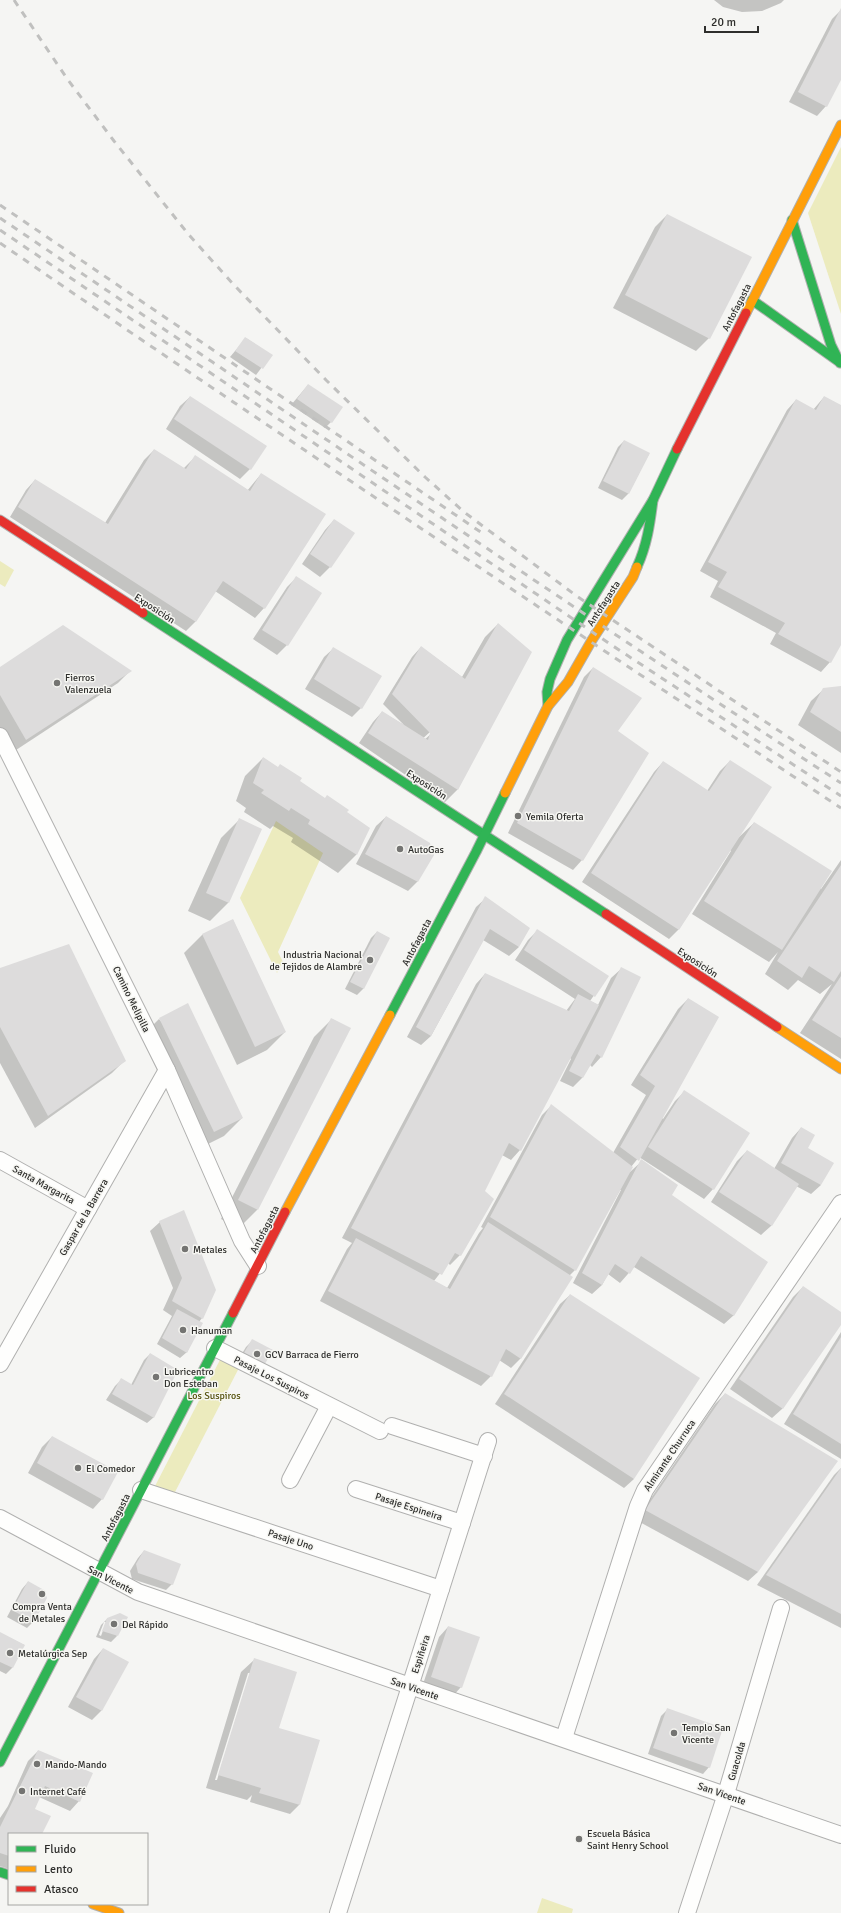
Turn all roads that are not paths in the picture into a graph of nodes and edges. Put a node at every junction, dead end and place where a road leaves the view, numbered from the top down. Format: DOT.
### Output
graph roads {
  1 [pos="841,125"];
  2 [pos="792,220"];
  3 [pos="752,300"];
  4 [pos="841,363"];
  5 [pos="653,500"];
  6 [pos="0,520"];
  7 [pos="548,706"];
  8 [pos="0,736"];
  9 [pos="485,835"];
  10 [pos="841,1069"];
  11 [pos="167,1070"];
  12 [pos="0,1160"];
  13 [pos="841,1203"];
  14 [pos="88,1209"];
  15 [pos="258,1266"];
  16 [pos="214,1348"];
  17 [pos="0,1364"];
  18 [pos="329,1406"];
  19 [pos="486,1448"];
  20 [pos="290,1480"];
  21 [pos="356,1489"];
  22 [pos="141,1490"];
  23 [pos="0,1518"];
  24 [pos="462,1523"];
  25 [pos="99,1573"];
  26 [pos="441,1589"];
  27 [pos="781,1608"];
  28 [pos="410,1686"];
  29 [pos="564,1738"];
  30 [pos="0,1762"];
  31 [pos="726,1794"];
  32 [pos="841,1835"];
  33 [pos="95,1905"];
  34 [pos="118,1913"];
  35 [pos="338,1913"];
  36 [pos="688,1913"];
  1 -- 2 [label="main road, Antofagasta"];
  2 -- 3 [label="main road, Antofagasta"];
  2 -- 4 [label="main road"];
  3 -- 4 [label="main road"];
  3 -- 5 [label="main road, Antofagasta"];
  5 -- 7 [label="main road, Antofagasta"];
  5 -- 7 [label="main road, Antofagasta"];
  6 -- 9 [label="main road, Exposición"];
  7 -- 9 [label="main road, Antofagasta"];
  8 -- 11 [label="street, Camino Melipilla"];
  9 -- 10 [label="main road, Exposición"];
  9 -- 15 [label="main road, Antofagasta"];
  11 -- 14 [label="street, Gaspar de la Barrera"];
  11 -- 15 [label="street, Camino Melipilla"];
  12 -- 14 [label="street, Santa Margarita"];
  13 -- 29 [label="street, Almirante Churruca"];
  14 -- 17 [label="street, Gaspar de la Barrera"];
  15 -- 16 [label="main road, Antofagasta"];
  16 -- 18 [label="street, Pasaje Los Suspiros"];
  16 -- 22 [label="main road, Antofagasta"];
  18 -- 19 [label="street, Pasaje Los Suspiros"];
  18 -- 20 [label="street"];
  19 -- 24 [label="street, Espiñeira"];
  21 -- 24 [label="street, Pasaje Espineira"];
  22 -- 25 [label="main road, Antofagasta"];
  22 -- 26 [label="street, Pasaje Uno"];
  23 -- 25 [label="street, San Vicente"];
  24 -- 26 [label="street, Espiñeira"];
  25 -- 28 [label="street, San Vicente"];
  25 -- 30 [label="main road, Antofagasta"];
  26 -- 28 [label="street, Espiñeira"];
  27 -- 31 [label="street, Guacolda"];
  28 -- 29 [label="street, San Vicente"];
  28 -- 35 [label="street, Espiñeira"];
  29 -- 31 [label="street, San Vicente"];
  31 -- 32 [label="street, San Vicente"];
  31 -- 36 [label="street, Guacolda"];
  33 -- 34 [label="main road"];
}
